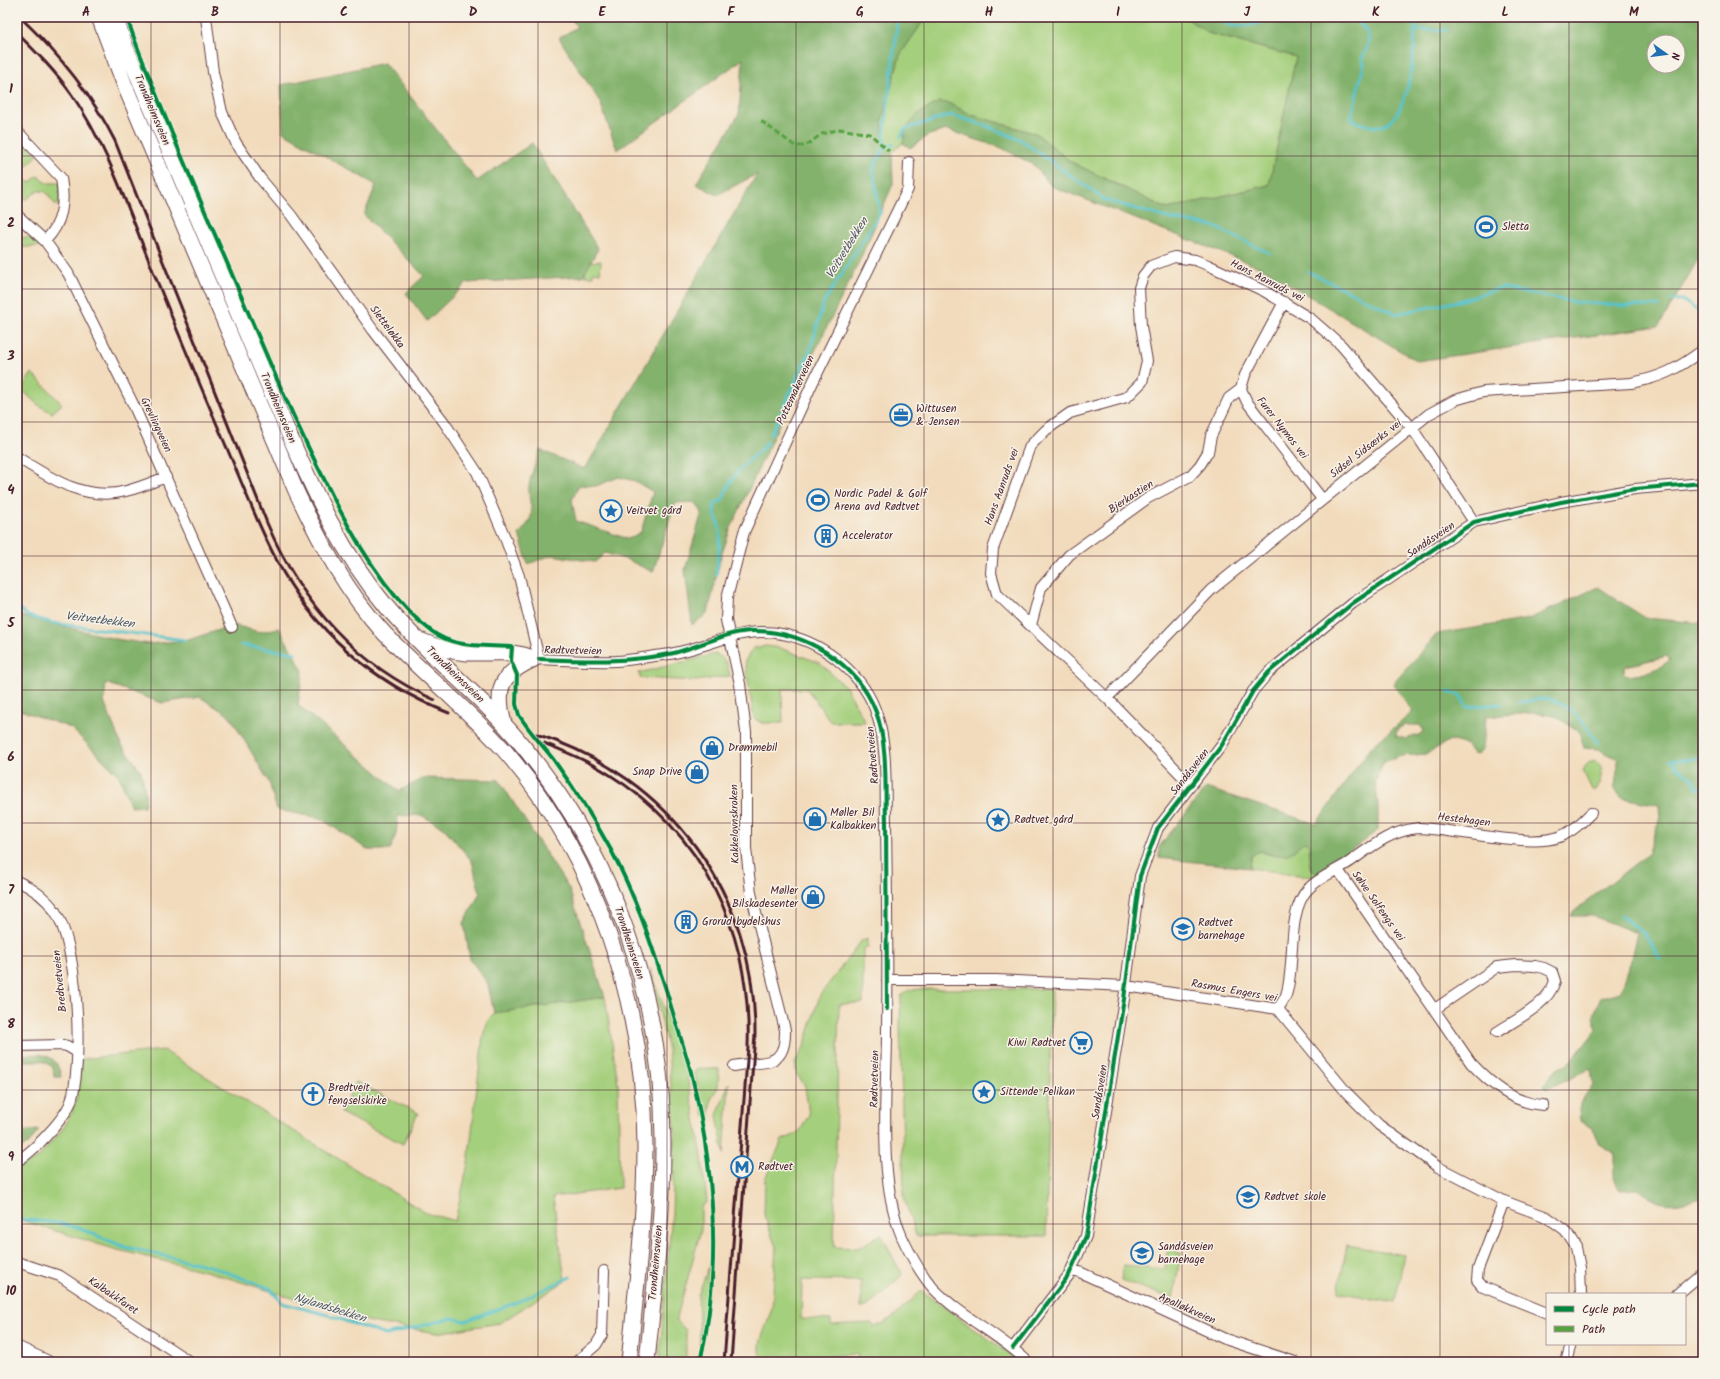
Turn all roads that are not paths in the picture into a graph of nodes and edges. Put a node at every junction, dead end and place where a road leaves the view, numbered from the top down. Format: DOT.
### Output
graph roads {
  1 [pos="99,17"];
  2 [pos="115,17"];
  3 [pos="206,17"];
  4 [pos="17,131"];
  5 [pos="909,162"];
  6 [pos="17,215"];
  7 [pos="45,240"];
  8 [pos="1284,302"];
  9 [pos="1703,350"];
  10 [pos="1242,389"];
  11 [pos="1412,428"];
  12 [pos="17,457"];
  13 [pos="166,477"];
  14 [pos="1703,483"];
  15 [pos="1322,498"];
  16 [pos="1474,522"];
  17 [pos="1031,626"];
  18 [pos="232,627"];
  19 [pos="729,636"];
  20 [pos="416,638"];
  21 [pos="536,659"];
  22 [pos="1107,698"];
  23 [pos="504,724"];
  24 [pos="1191,785"];
  25 [pos="1591,813"];
  26 [pos="1338,870"];
  27 [pos="17,882"];
  28 [pos="887,980"];
  29 [pos="1126,986"];
  30 [pos="1278,1008"];
  31 [pos="1435,1009"];
  32 [pos="1497,1032"];
  33 [pos="17,1046"];
  34 [pos="77,1052"];
  35 [pos="734,1066"];
  36 [pos="1543,1105"];
  37 [pos="17,1161"];
  38 [pos="1504,1201"];
  39 [pos="17,1262"];
  40 [pos="1073,1269"];
  41 [pos="604,1271"];
  42 [pos="1703,1272"];
  43 [pos="1581,1293"];
  44 [pos="1678,1293"];
  45 [pos="1546,1313"];
  46 [pos="1571,1345"];
  47 [pos="17,1348"];
  48 [pos="1013,1348"];
  49 [pos="47,1362"];
  50 [pos="190,1362"];
  51 [pos="576,1362"];
  52 [pos="629,1362"];
  53 [pos="647,1362"];
  54 [pos="1028,1362"];
  55 [pos="1295,1362"];
  56 [pos="1566,1362"];
  1 -- 52 [label="highway, Trondheimsveien"];
  2 -- 20 [label="highway, Trondheimsveien"];
  3 -- 21 [label="street, Sletteløkka"];
  4 -- 7 [label="street"];
  5 -- 19 [label="street, Pottemakerveien"];
  6 -- 7 [label="street, Grevlingveien"];
  7 -- 13 [label="street, Grevlingveien"];
  8 -- 10 [label="street"];
  8 -- 11 [label="street, Hans Aanruds vei"];
  8 -- 17 [label="street, Hans Aanruds vei"];
  9 -- 11 [label="street, Sidsel Sidsærks vei"];
  10 -- 15 [label="street, Furer Nymos vei"];
  10 -- 17 [label="street, Bjerkastien"];
  11 -- 15 [label="street, Sidsel Sidsærks vei"];
  11 -- 16 [label="street, Hans Aanruds vei"];
  12 -- 13 [label="street"];
  13 -- 18 [label="street, Grevlingveien"];
  14 -- 16 [label="street, Sandåsveien"];
  15 -- 22 [label="street, Sidsel Sidsærks vei"];
  16 -- 24 [label="street, Sandåsveien"];
  17 -- 22 [label="street, Hans Aanruds vei"];
  19 -- 21 [label="street, Rødtvetveien"];
  19 -- 28 [label="street, Rødtvetveien"];
  19 -- 35 [label="street, Kakkelovnskroken"];
  20 -- 21 [label="highway"];
  20 -- 23 [label="highway, Trondheimsveien"];
  21 -- 23 [label="highway"];
  22 -- 24 [label="street, Hans Aanruds vei"];
  23 -- 53 [label="highway, Trondheimsveien"];
  24 -- 29 [label="street, Sandåsveien"];
  25 -- 26 [label="street, Hestehagen"];
  26 -- 30 [label="street, Sølve Solfengs vei"];
  26 -- 31 [label="street, Sølve Solfengs vei"];
  27 -- 34 [label="street, Bredtvetveien"];
  28 -- 29 [label="street, Rasmus Engers vei"];
  28 -- 48 [label="street, Rødtvetveien"];
  29 -- 30 [label="street, Rasmus Engers vei"];
  29 -- 40 [label="street, Sandåsveien"];
  30 -- 38 [label="street, Rasmus Engers vei"];
  31 -- 32 [label="street"];
  31 -- 36 [label="street, Sølve Solfengs vei"];
  33 -- 34 [label="street"];
  34 -- 37 [label="street, Bredtvetveien"];
  38 -- 43 [label="street, Rasmus Engers vei"];
  38 -- 45 [label="street"];
  39 -- 50 [label="street, Kalbakkfaret"];
  40 -- 48 [label="street, Sandåsveien"];
  40 -- 55 [label="street, Apalløkkveien"];
  41 -- 51 [label="street"];
  42 -- 44 [label="street"];
  46 -- 56 [label="street"];
  47 -- 49 [label="main road"];
  48 -- 54 [label="street, Rødtvetveien"];
}
